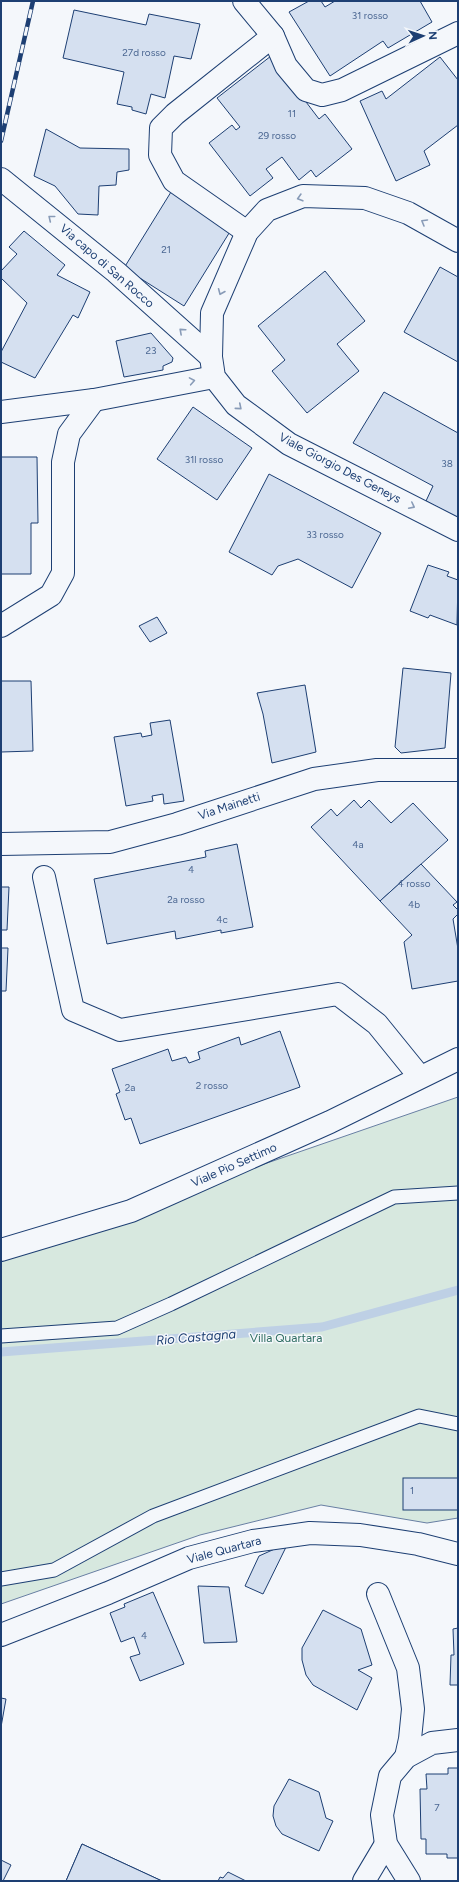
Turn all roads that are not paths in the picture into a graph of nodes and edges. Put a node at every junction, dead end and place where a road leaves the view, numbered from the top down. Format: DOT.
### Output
graph roads {
  1 [pos="244,1"];
  2 [pos="458,32"];
  3 [pos="273,36"];
  4 [pos="1,179"];
  5 [pos="247,232"];
  6 [pos="458,241"];
  7 [pos="212,367"];
  8 [pos="94,400"];
  9 [pos="1,412"];
  10 [pos="458,530"];
  11 [pos="1,626"];
  12 [pos="458,770"];
  13 [pos="1,844"];
  14 [pos="44,877"];
  15 [pos="458,1059"];
  16 [pos="420,1077"];
  17 [pos="458,1193"];
  18 [pos="1,1250"];
  19 [pos="1,1336"];
  20 [pos="458,1424"];
  21 [pos="458,1554"];
  22 [pos="1,1579"];
  23 [pos="378,1594"];
  24 [pos="1,1635"];
  25 [pos="458,1740"];
  26 [pos="406,1757"];
  27 [pos="386,1844"];
  28 [pos="364,1881"];
  29 [pos="409,1881"];
  1 -- 3 [label="street"];
  2 -- 3 [label="street"];
  3 -- 5 [label="street"];
  7 -- 4 [label="street, Via capo di San Rocco, one-way"];
  6 -- 5 [label="street, one-way"];
  5 -- 7 [label="street, one-way"];
  8 -- 7 [label="street, one-way"];
  7 -- 10 [label="street, Viale Giorgio Des Geneys, one-way"];
  8 -- 9 [label="street"];
  8 -- 11 [label="street"];
  12 -- 13 [label="street, Via Mainetti"];
  14 -- 16 [label="street"];
  15 -- 16 [label="street, Viale Pio Settimo"];
  16 -- 18 [label="street, Viale Pio Settimo"];
  17 -- 19 [label="lane"];
  20 -- 22 [label="lane"];
  21 -- 24 [label="street, Viale Quartara"];
  23 -- 26 [label="street"];
  25 -- 26 [label="street"];
  26 -- 27 [label="street"];
  27 -- 28 [label="street"];
  27 -- 29 [label="street"];
}
